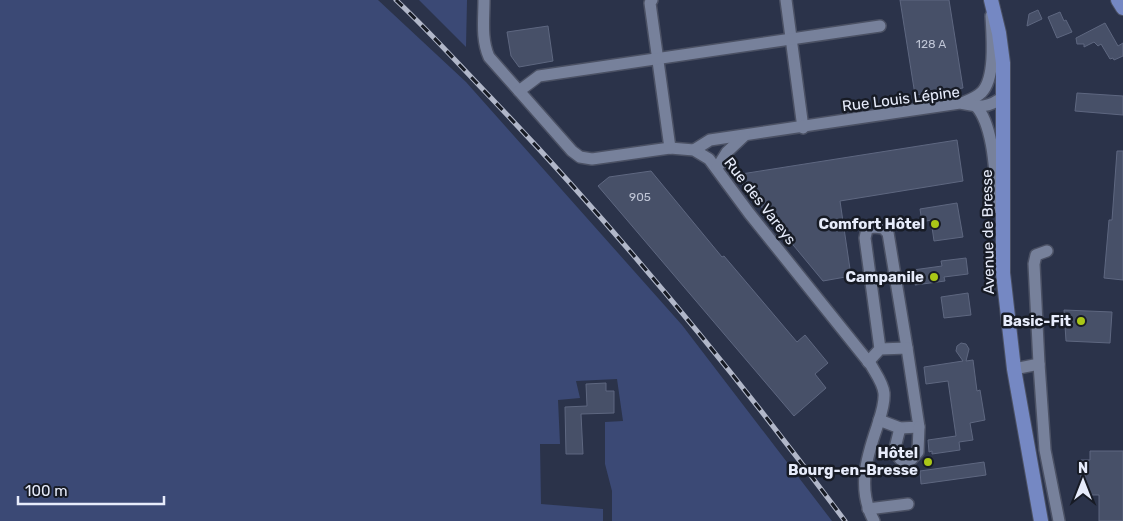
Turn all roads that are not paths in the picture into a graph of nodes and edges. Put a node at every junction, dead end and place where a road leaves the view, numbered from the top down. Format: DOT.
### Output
graph roads {
  1 [pos="484,0"];
  2 [pos="652,0"];
  3 [pos="786,0"];
  4 [pos="990,0"];
  5 [pos="1118,0"];
  6 [pos="1123,8"];
  7 [pos="880,26"];
  8 [pos="791,38"];
  9 [pos="657,58"];
  10 [pos="519,91"];
  11 [pos="1004,96"];
  12 [pos="960,104"];
  13 [pos="976,106"];
  14 [pos="803,128"];
  15 [pos="744,136"];
  16 [pos="670,148"];
  17 [pos="694,150"];
  18 [pos="717,168"];
  19 [pos="1002,248"];
  20 [pos="1047,251"];
  21 [pos="907,348"];
  22 [pos="880,349"];
  23 [pos="868,362"];
  24 [pos="1040,364"];
  25 [pos="1014,369"];
  26 [pos="879,420"];
  27 [pos="919,427"];
  28 [pos="900,428"];
  29 [pos="908,504"];
  30 [pos="868,509"];
  31 [pos="874,521"];
  32 [pos="1041,521"];
  33 [pos="1059,521"];
  1 -- 10 [label="street"];
  2 -- 9 [label="street"];
  3 -- 8 [label="street"];
  4 -- 11 [label="main road, Avenue de Bresse"];
  4 -- 12 [label="street"];
  5 -- 6 [label="main road"];
  7 -- 8 [label="street"];
  8 -- 9 [label="street"];
  8 -- 14 [label="street"];
  9 -- 10 [label="street"];
  9 -- 16 [label="street"];
  10 -- 16 [label="street"];
  11 -- 13 [label="street"];
  11 -- 19 [label="main road, Avenue de Bresse"];
  12 -- 13 [label="street, Rue Louis Lépine"];
  12 -- 14 [label="street, Rue Louis Lépine"];
  13 -- 19 [label="street, Rue Louis Lépine"];
  14 -- 15 [label="street, Rue Louis Lépine"];
  15 -- 17 [label="street, Rue Louis Lépine"];
  15 -- 18 [label="street"];
  16 -- 17 [label="street"];
  17 -- 18 [label="street, Rue des Vareys"];
  18 -- 23 [label="street, Rue des Vareys"];
  19 -- 25 [label="main road, Avenue de Bresse"];
  20 -- 24 [label="street"];
  21 -- 22 [label="street"];
  21 -- 22 [label="street"];
  21 -- 27 [label="street"];
  22 -- 23 [label="street"];
  23 -- 26 [label="street, Rue des Vareys"];
  24 -- 25 [label="street"];
  24 -- 33 [label="street"];
  25 -- 32 [label="main road, Avenue de Bresse"];
  26 -- 28 [label="street"];
  26 -- 30 [label="street, Rue des Vareys"];
  27 -- 28 [label="street"];
  27 -- 28 [label="street"];
  29 -- 30 [label="street"];
  30 -- 31 [label="street, Rue des Vareys"];
}
